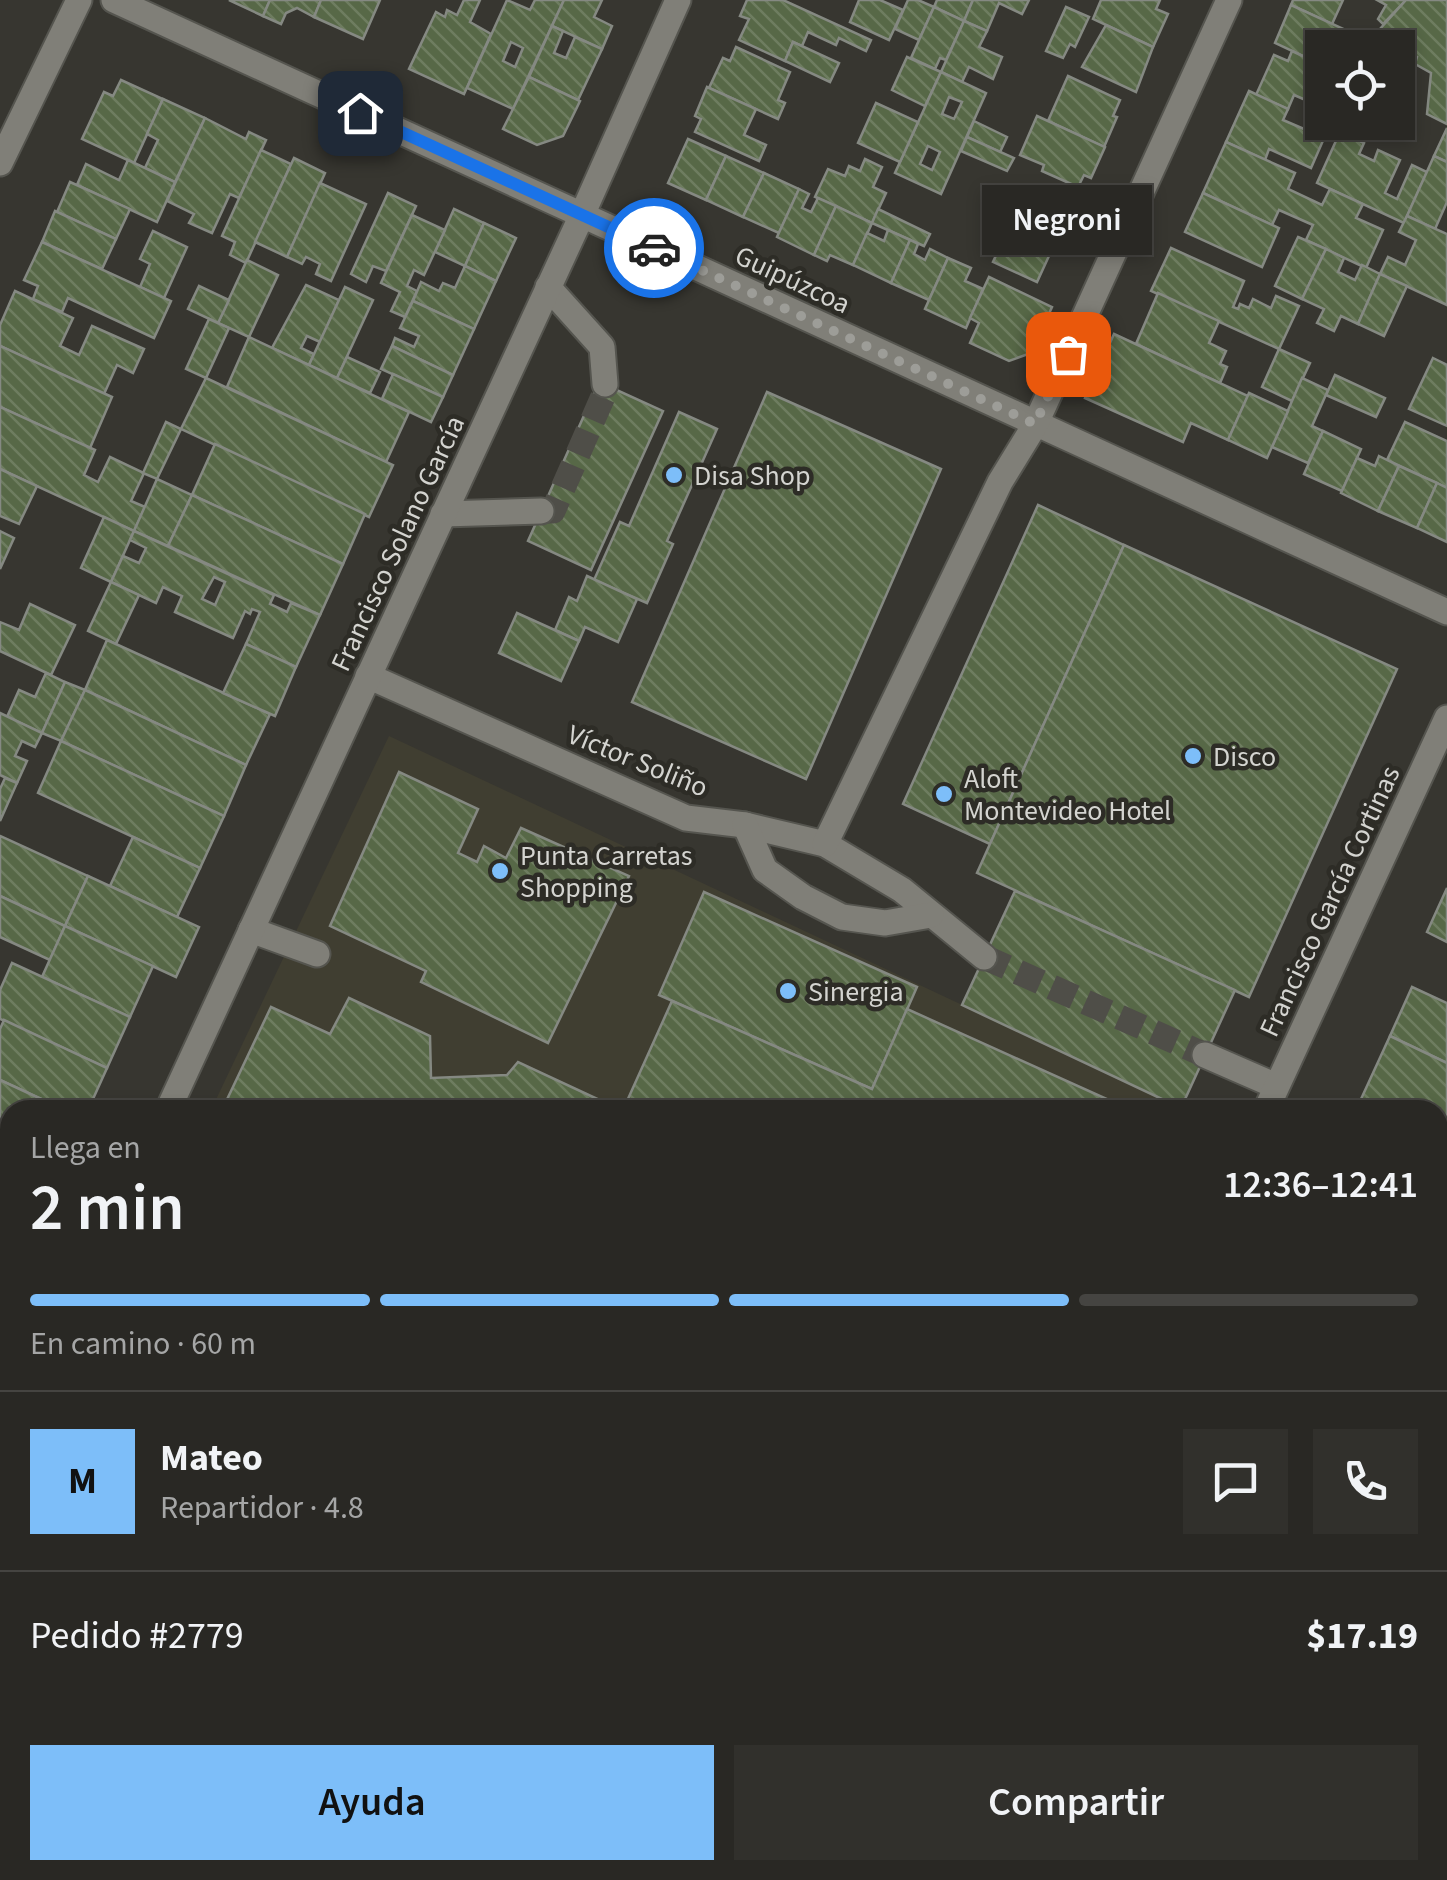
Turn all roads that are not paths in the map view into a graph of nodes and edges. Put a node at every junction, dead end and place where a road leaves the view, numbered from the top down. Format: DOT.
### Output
graph roads {
  1 [pos="79,0"];
  2 [pos="114,0"];
  3 [pos="678,0"];
  4 [pos="1229,0"];
  5 [pos="0,163"];
  6 [pos="582,215"];
  7 [pos="548,287"];
  8 [pos="604,384"];
  9 [pos="1035,424"];
  10 [pos="542,511"];
  11 [pos="443,514"];
  12 [pos="1447,612"];
  13 [pos="368,676"];
  14 [pos="1447,718"];
  15 [pos="745,825"];
  16 [pos="826,844"];
  17 [pos="931,915"];
  18 [pos="251,930"];
  19 [pos="317,954"];
  20 [pos="984,957"];
  21 [pos="1205,1055"];
  22 [pos="1276,1086"];
  23 [pos="173,1100"];
  24 [pos="1270,1100"];
  1 -- 5 [label="street"];
  2 -- 6 [label="street, Guipúzcoa"];
  3 -- 6 [label="street, Francisco Solano García"];
  4 -- 9 [label="street"];
  6 -- 7 [label="street, Francisco Solano García"];
  6 -- 9 [label="street, Guipúzcoa"];
  7 -- 8 [label="street"];
  7 -- 11 [label="street, Francisco Solano García"];
  9 -- 12 [label="street, Guipúzcoa"];
  9 -- 16 [label="street"];
  10 -- 11 [label="street"];
  11 -- 13 [label="street, Francisco Solano García"];
  13 -- 15 [label="street, Víctor Soliño"];
  13 -- 18 [label="street, Francisco Solano García"];
  14 -- 22 [label="street, Francisco García Cortinas"];
  15 -- 16 [label="street, Víctor Soliño"];
  15 -- 17 [label="street"];
  16 -- 17 [label="street, Víctor Soliño"];
  17 -- 20 [label="street, Víctor Soliño"];
  18 -- 19 [label="street"];
  18 -- 23 [label="street, Francisco Solano García"];
  21 -- 22 [label="street"];
  22 -- 24 [label="street, Francisco García Cortinas"];
}
